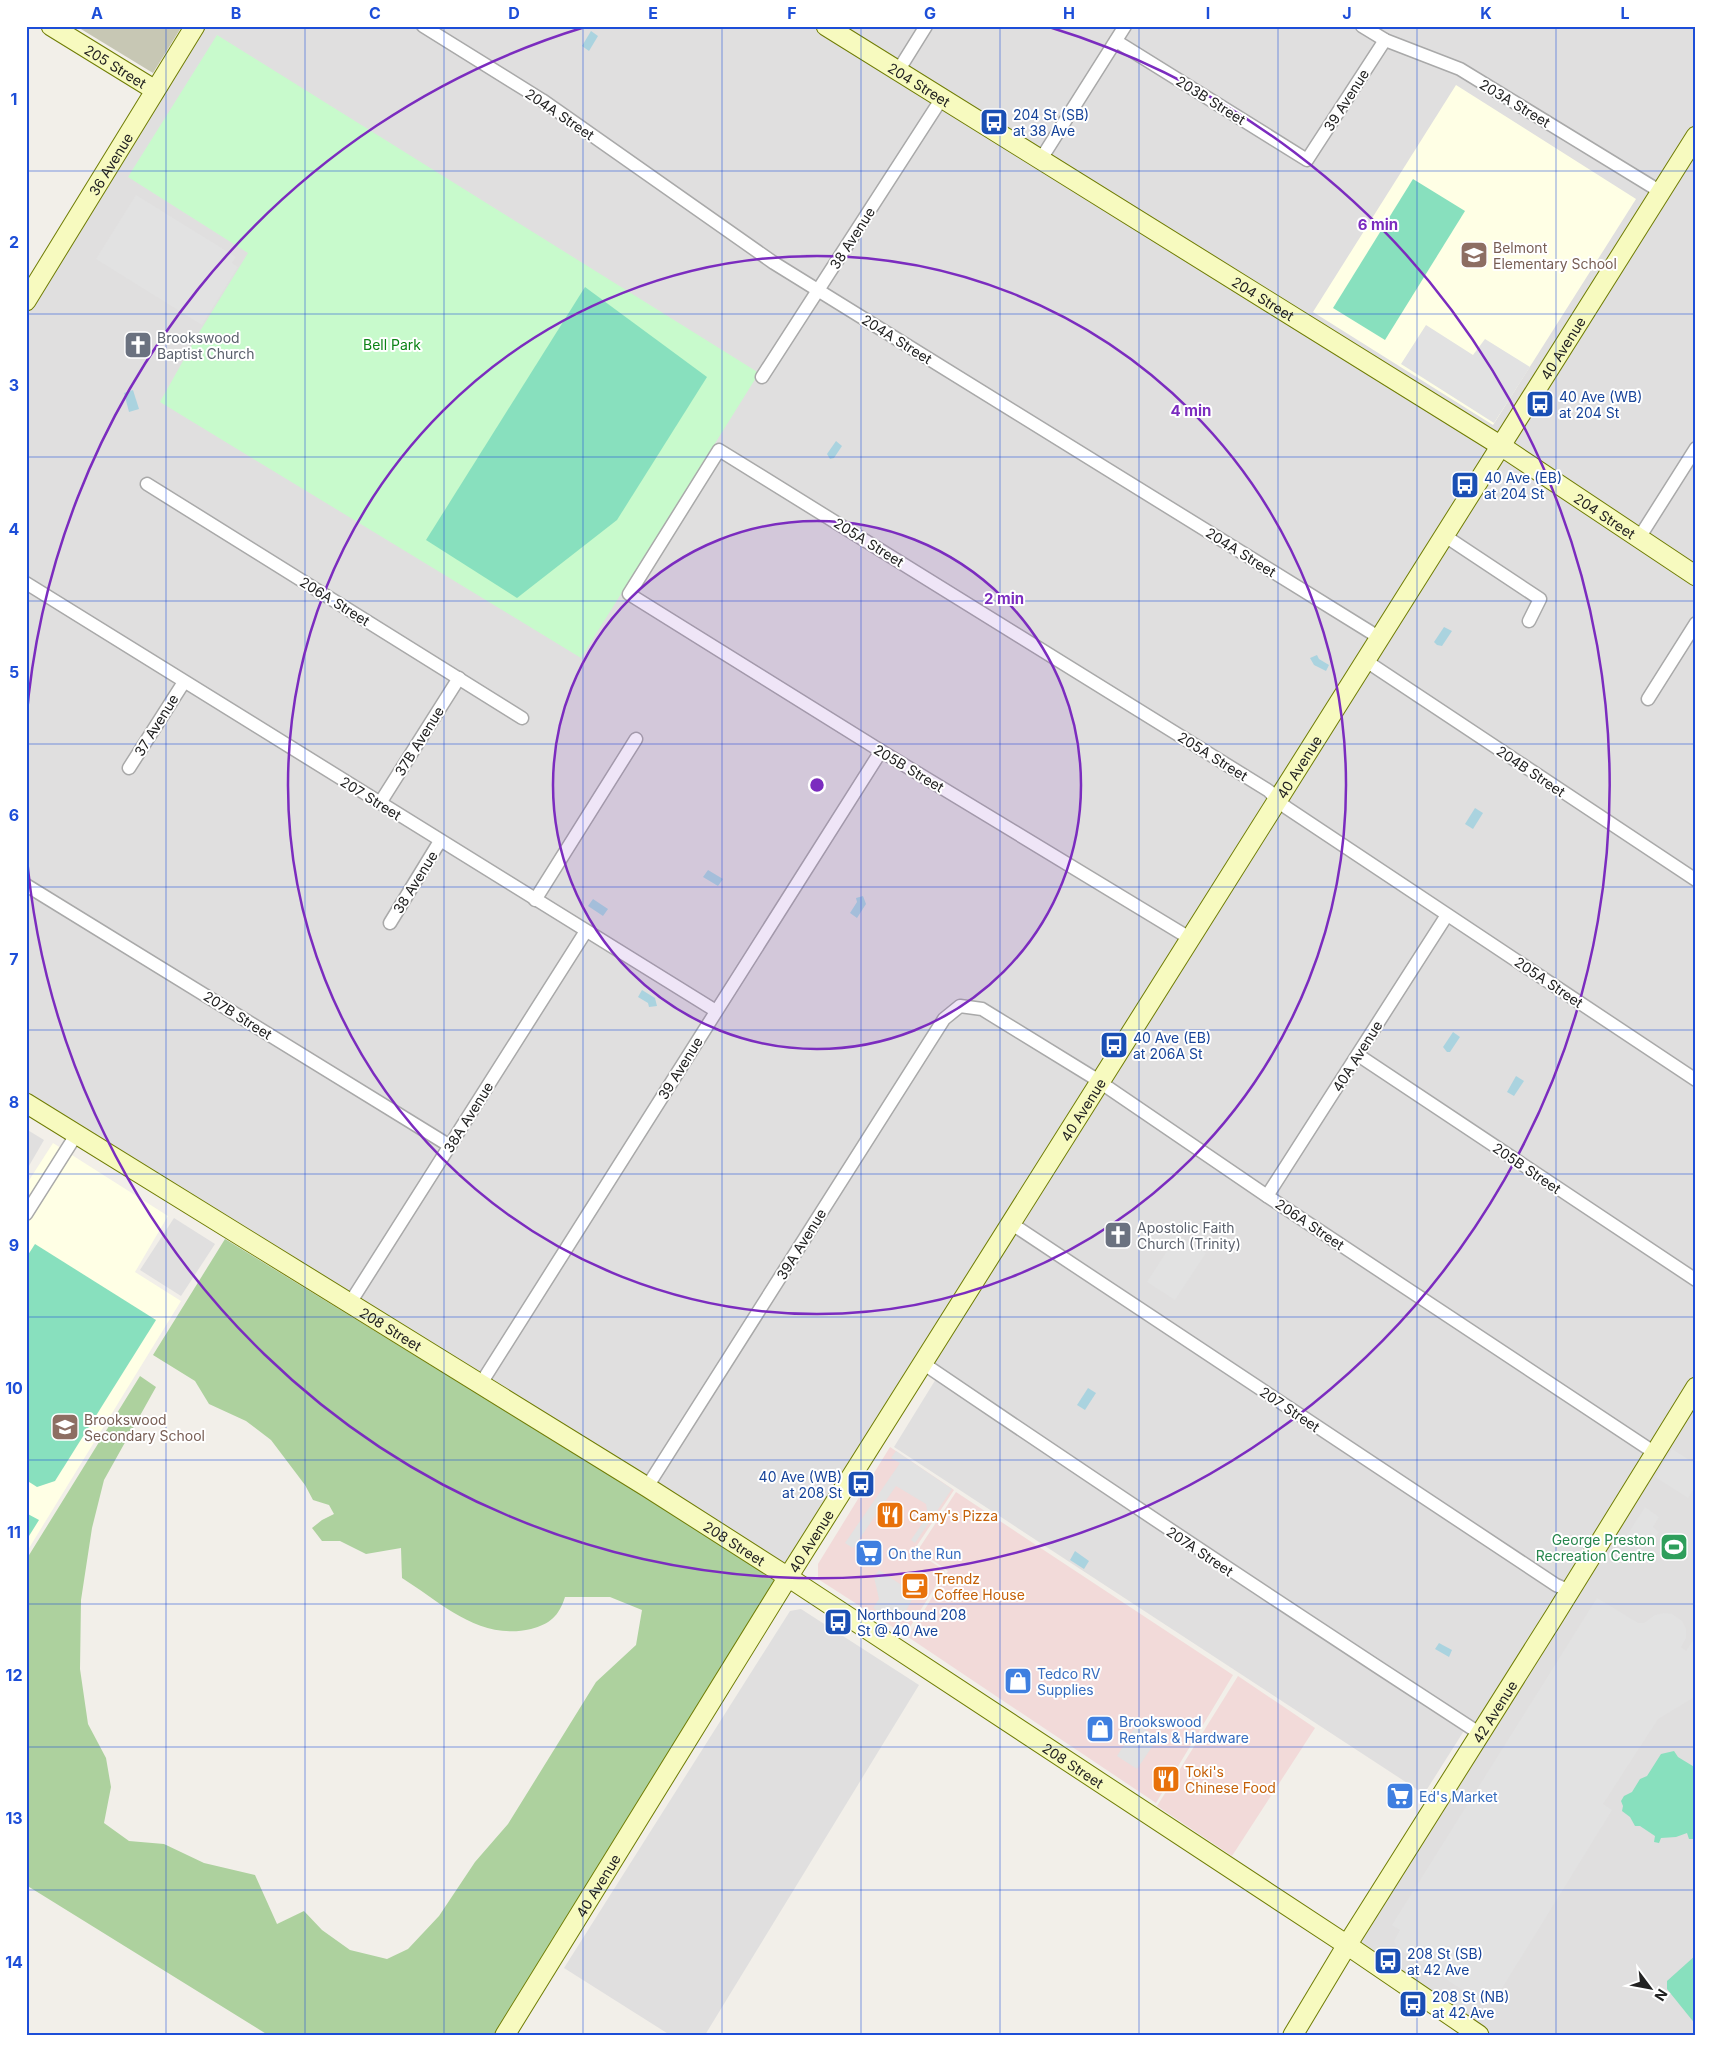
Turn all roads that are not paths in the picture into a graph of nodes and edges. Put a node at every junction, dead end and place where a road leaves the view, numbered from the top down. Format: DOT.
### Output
graph roads {
  1 [pos="51,26"];
  2 [pos="195,26"];
  3 [pos="423,26"];
  4 [pos="826,26"];
  5 [pos="926,26"];
  6 [pos="1125,26"];
  7 [pos="1362,26"];
  8 [pos="1385,40"];
  9 [pos="1116,41"];
  10 [pos="898,71"];
  11 [pos="155,90"];
  12 [pos="942,98"];
  13 [pos="1696,136"];
  14 [pos="1041,159"];
  15 [pos="1307,160"];
  16 [pos="1661,192"];
  17 [pos="819,290"];
  18 [pos="26,300"];
  19 [pos="762,377"];
  20 [pos="1501,446"];
  21 [pos="1696,448"];
  22 [pos="147,484"];
  23 [pos="1445,536"];
  24 [pos="1639,538"];
  25 [pos="1696,576"];
  26 [pos="26,583"];
  27 [pos="629,594"];
  28 [pos="1529,621"];
  29 [pos="1696,623"];
  30 [pos="1380,638"];
  31 [pos="1366,660"];
  32 [pos="459,678"];
  33 [pos="184,682"];
  34 [pos="1648,698"];
  35 [pos="522,718"];
  36 [pos="636,739"];
  37 [pos="881,751"];
  38 [pos="129,768"];
  39 [pos="1278,801"];
  40 [pos="380,803"];
  41 [pos="440,841"];
  42 [pos="1696,880"];
  43 [pos="26,884"];
  44 [pos="535,900"];
  45 [pos="1448,915"];
  46 [pos="390,923"];
  47 [pos="586,931"];
  48 [pos="1191,939"];
  49 [pos="960,1006"];
  50 [pos="716,1011"];
  51 [pos="1358,1055"];
  52 [pos="1696,1080"];
  53 [pos="1100,1084"];
  54 [pos="26,1103"];
  55 [pos="76,1135"];
  56 [pos="450,1146"];
  57 [pos="1268,1196"];
  58 [pos="26,1214"];
  59 [pos="1012,1224"];
  60 [pos="1696,1280"];
  61 [pos="350,1303"];
  62 [pos="924,1364"];
  63 [pos="480,1385"];
  64 [pos="1696,1388"];
  65 [pos="1655,1453"];
  66 [pos="647,1487"];
  67 [pos="788,1577"];
  68 [pos="1570,1591"];
  69 [pos="1479,1734"];
  70 [pos="1347,1945"];
  71 [pos="505,2035"];
  72 [pos="1294,2035"];
  73 [pos="1479,2035"];
  1 -- 11 [label="main road, 205 Street"];
  2 -- 11 [label="main road, 36 Avenue"];
  3 -- 17 [label="street, 204A Street"];
  4 -- 10 [label="main road, 204 Street"];
  5 -- 10 [label="street"];
  6 -- 9 [label="street"];
  7 -- 8 [label="street, 203A Street"];
  8 -- 15 [label="street, 39 Avenue"];
  8 -- 16 [label="street, 203A Street"];
  9 -- 14 [label="street"];
  9 -- 15 [label="street, 203B Street"];
  10 -- 12 [label="main road, 204 Street"];
  11 -- 18 [label="main road, 36 Avenue"];
  12 -- 14 [label="main road, 204 Street"];
  12 -- 17 [label="street, 38 Avenue"];
  13 -- 16 [label="main road, 40 Avenue"];
  14 -- 20 [label="main road, 204 Street"];
  16 -- 20 [label="main road, 40 Avenue"];
  17 -- 19 [label="street, 38 Avenue"];
  17 -- 30 [label="street, 204A Street"];
  20 -- 23 [label="main road, 40 Avenue"];
  20 -- 24 [label="main road, 204 Street"];
  21 -- 24 [label="street"];
  22 -- 32 [label="street, 206A Street"];
  23 -- 28 [label="street"];
  23 -- 30 [label="main road, 40 Avenue"];
  24 -- 25 [label="main road, 204 Street"];
  26 -- 33 [label="street, 207 Street"];
  27 -- 37 [label="street, 205B Street"];
  27 -- 39 [label="street, 205A Street"];
  29 -- 34 [label="street"];
  30 -- 31 [label="main road, 40 Avenue"];
  31 -- 39 [label="main road, 40 Avenue"];
  31 -- 42 [label="street, 204B Street"];
  32 -- 35 [label="street, 206A Street"];
  32 -- 40 [label="street, 37B Avenue"];
  33 -- 38 [label="street, 37 Avenue"];
  33 -- 40 [label="street, 207 Street"];
  36 -- 44 [label="street"];
  37 -- 48 [label="street, 205B Street"];
  37 -- 50 [label="street, 39 Avenue"];
  39 -- 45 [label="street, 205A Street"];
  39 -- 48 [label="main road, 40 Avenue"];
  40 -- 41 [label="street, 207 Street"];
  41 -- 44 [label="street, 207 Street"];
  41 -- 46 [label="street, 38 Avenue"];
  43 -- 56 [label="street, 207B Street"];
  44 -- 47 [label="street, 207 Street"];
  45 -- 51 [label="street, 40A Avenue"];
  45 -- 52 [label="street, 205A Street"];
  47 -- 50 [label="street, 207 Street"];
  47 -- 56 [label="street, 38A Avenue"];
  48 -- 53 [label="main road, 40 Avenue"];
  49 -- 53 [label="street, 206A Street"];
  49 -- 66 [label="street, 39A Avenue"];
  50 -- 63 [label="street, 39 Avenue"];
  51 -- 57 [label="street, 40A Avenue"];
  51 -- 60 [label="street, 205B Street"];
  53 -- 57 [label="street, 206A Street"];
  53 -- 59 [label="main road, 40 Avenue"];
  54 -- 55 [label="main road, 208 Street"];
  55 -- 58 [label="street"];
  55 -- 61 [label="main road, 208 Street"];
  56 -- 61 [label="street, 38A Avenue"];
  57 -- 65 [label="street, 206A Street"];
  59 -- 62 [label="main road, 40 Avenue"];
  59 -- 68 [label="street, 207 Street"];
  61 -- 63 [label="main road, 208 Street"];
  62 -- 67 [label="main road, 40 Avenue"];
  62 -- 69 [label="street, 207A Street"];
  63 -- 66 [label="main road, 208 Street"];
  64 -- 65 [label="main road, 42 Avenue"];
  65 -- 68 [label="main road, 42 Avenue"];
  66 -- 67 [label="main road, 208 Street"];
  67 -- 70 [label="main road, 208 Street"];
  67 -- 71 [label="main road, 40 Avenue"];
  68 -- 69 [label="main road, 42 Avenue"];
  69 -- 70 [label="main road, 42 Avenue"];
  70 -- 72 [label="main road, 42 Avenue"];
  70 -- 73 [label="main road, 208 Street"];
}
